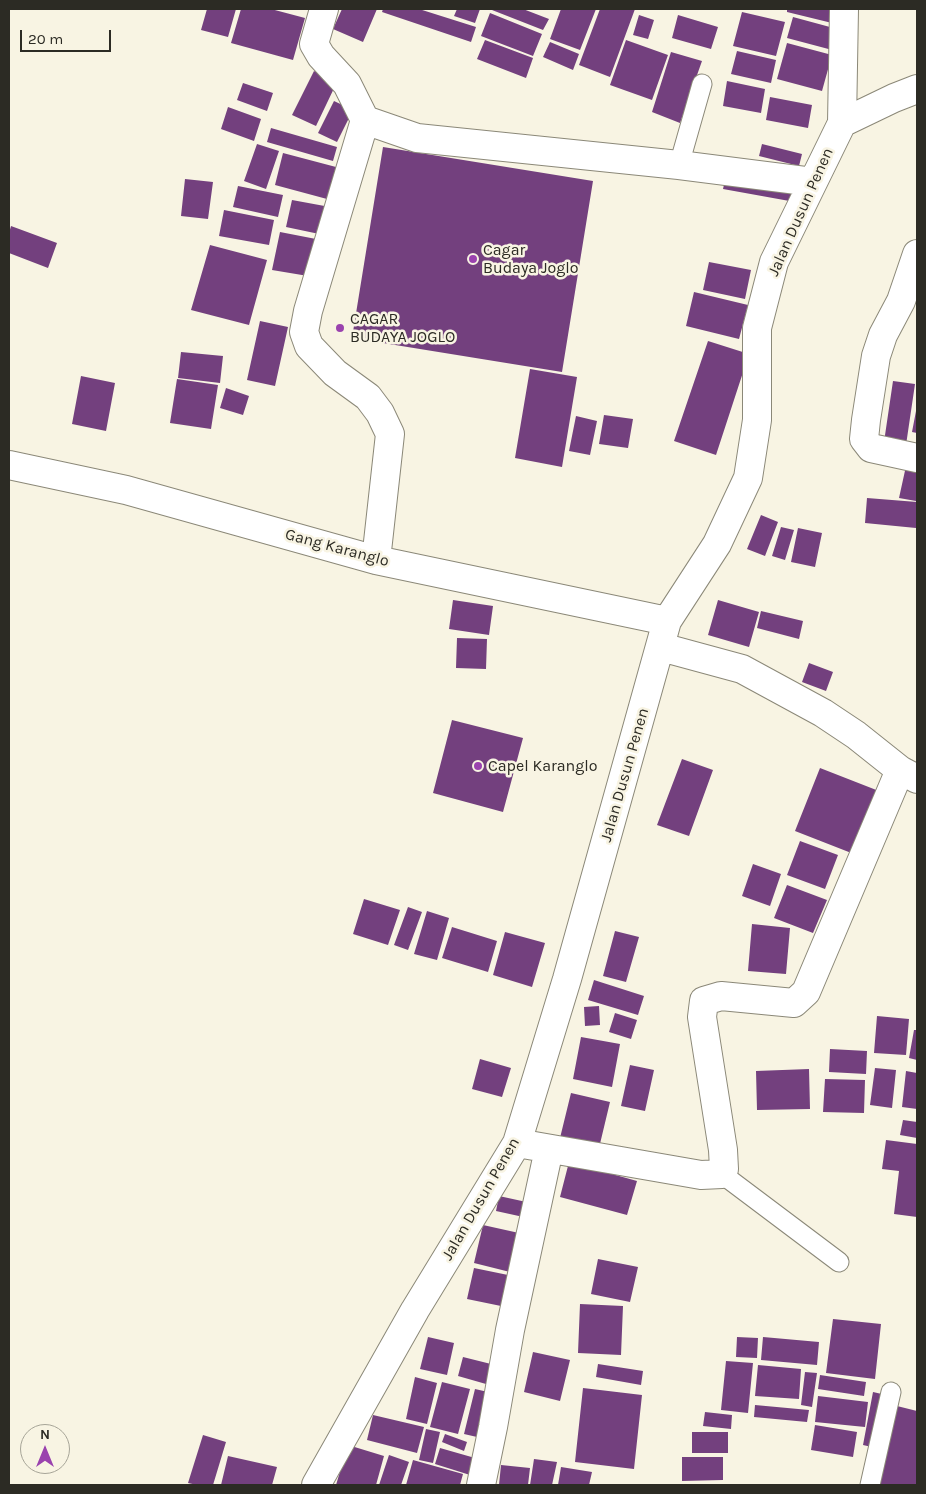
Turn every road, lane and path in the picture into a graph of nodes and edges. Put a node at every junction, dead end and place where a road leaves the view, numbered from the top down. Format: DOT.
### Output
graph roads {
  1 [pos="324,9"];
  2 [pos="844,9"];
  3 [pos="702,84"];
  4 [pos="906,94"];
  5 [pos="365,120"];
  6 [pos="842,123"];
  7 [pos="679,165"];
  8 [pos="813,182"];
  9 [pos="917,254"];
  10 [pos="917,458"];
  11 [pos="9,466"];
  12 [pos="376,560"];
  13 [pos="664,634"];
  14 [pos="909,775"];
  15 [pos="517,1143"];
  16 [pos="548,1149"];
  17 [pos="714,1175"];
  18 [pos="839,1262"];
  19 [pos="891,1392"];
  20 [pos="316,1485"];
  21 [pos="481,1485"];
  22 [pos="870,1485"];
  1 -- 5 [label="street"];
  2 -- 6 [label="street"];
  3 -- 7 [label="lane"];
  4 -- 6 [label="street"];
  5 -- 7 [label="street"];
  5 -- 12 [label="street"];
  6 -- 8 [label="street, Jalan Dusun Penen"];
  7 -- 8 [label="street"];
  8 -- 13 [label="street, Jalan Dusun Penen"];
  9 -- 10 [label="street"];
  11 -- 12 [label="street, Gang Karanglo"];
  12 -- 13 [label="street, Gang Karanglo"];
  13 -- 14 [label="street, Gang Karanglo"];
  13 -- 15 [label="street, Jalan Dusun Penen"];
  14 -- 17 [label="street"];
  15 -- 16 [label="street"];
  15 -- 20 [label="street, Jalan Dusun Penen"];
  16 -- 17 [label="street"];
  16 -- 21 [label="street"];
  17 -- 18 [label="lane"];
  19 -- 22 [label="lane"];
}
